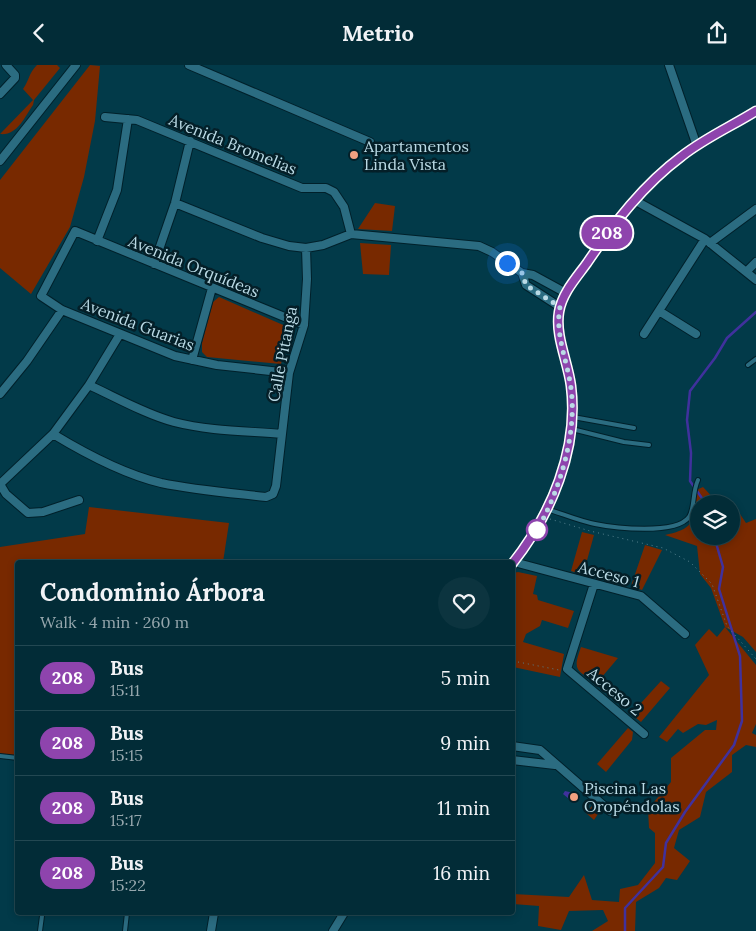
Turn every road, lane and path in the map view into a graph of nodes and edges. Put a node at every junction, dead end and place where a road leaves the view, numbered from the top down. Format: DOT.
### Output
graph roads {
  1 [pos="6,65"];
  2 [pos="76,65"];
  3 [pos="189,65"];
  4 [pos="668,65"];
  5 [pos="0,94"];
  6 [pos="756,111"];
  7 [pos="105,117"];
  8 [pos="128,119"];
  9 [pos="190,141"];
  10 [pos="370,142"];
  11 [pos="697,146"];
  12 [pos="1,156"];
  13 [pos="634,200"];
  14 [pos="175,203"];
  15 [pos="756,209"];
  16 [pos="351,235"];
  17 [pos="97,241"];
  18 [pos="708,241"];
  19 [pos="306,248"];
  20 [pos="756,262"];
  21 [pos="154,264"];
  22 [pos="746,272"];
  23 [pos="522,273"];
  24 [pos="756,280"];
  25 [pos="212,288"];
  26 [pos="566,293"];
  27 [pos="41,296"];
  28 [pos="560,307"];
  29 [pos="62,310"];
  30 [pos="659,311"];
  31 [pos="304,325"];
  32 [pos="120,334"];
  33 [pos="644,334"];
  34 [pos="696,334"];
  35 [pos="756,359"];
  36 [pos="192,360"];
  37 [pos="748,365"];
  38 [pos="289,373"];
  39 [pos="89,385"];
  40 [pos="0,394"];
  41 [pos="573,417"];
  42 [pos="634,428"];
  43 [pos="572,429"];
  44 [pos="53,434"];
  45 [pos="282,434"];
  46 [pos="649,445"];
  47 [pos="698,481"];
  48 [pos="0,484"];
  49 [pos="79,500"];
  50 [pos="547,509"];
  51 [pos="544,517"];
  52 [pos="515,560"];
  53 [pos="515,564"];
  54 [pos="594,584"];
  55 [pos="685,634"];
  56 [pos="756,659"];
  57 [pos="518,662"];
  58 [pos="562,671"];
  59 [pos="644,734"];
  60 [pos="515,746"];
  61 [pos="0,756"];
  62 [pos="15,758"];
  63 [pos="515,759"];
  64 [pos="556,765"];
  65 [pos="610,811"];
  66 [pos="127,915"];
  67 [pos="214,915"];
  68 [pos="343,915"];
  69 [pos="42,916"];
  70 [pos="40,931"];
  71 [pos="125,931"];
  72 [pos="211,931"];
  73 [pos="333,931"];
  1 -- 5 [label="street"];
  2 -- 12 [label="street"];
  3 -- 10 [label="street"];
  4 -- 11 [label="street"];
  6 -- 11 [label="street"];
  7 -- 8 [label="street, Avenida Bromelias"];
  8 -- 9 [label="street, Avenida Bromelias"];
  8 -- 17 [label="street"];
  9 -- 14 [label="street"];
  9 -- 16 [label="street, Avenida Bromelias"];
  11 -- 13 [label="street"];
  13 -- 18 [label="street"];
  13 -- 26 [label="street"];
  14 -- 19 [label="street"];
  14 -- 21 [label="street"];
  15 -- 18 [label="street"];
  16 -- 19 [label="street"];
  16 -- 23 [label="street"];
  17 -- 21 [label="street, Avenida Orquídeas"];
  17 -- 27 [label="street, Avenida Orquídeas"];
  18 -- 22 [label="street"];
  18 -- 30 [label="street"];
  19 -- 31 [label="street, Calle Pitanga"];
  20 -- 22 [label="street"];
  21 -- 25 [label="street, Avenida Orquídeas"];
  22 -- 24 [label="street"];
  23 -- 26 [label="street"];
  23 -- 28 [label="street"];
  25 -- 31 [label="street, Avenida Orquídeas"];
  25 -- 36 [label="street"];
  26 -- 28 [label="street"];
  27 -- 29 [label="street, Avenida Guarias"];
  28 -- 41 [label="street"];
  29 -- 32 [label="street, Avenida Guarias"];
  29 -- 40 [label="street"];
  30 -- 33 [label="street"];
  30 -- 34 [label="street"];
  31 -- 38 [label="street, Calle Pitanga"];
  32 -- 36 [label="street, Avenida Guarias"];
  32 -- 39 [label="street"];
  35 -- 37 [label="lane"];
  36 -- 38 [label="street, Avenida Guarias"];
  38 -- 45 [label="street, Calle Pitanga"];
  39 -- 44 [label="street"];
  39 -- 45 [label="street"];
  41 -- 42 [label="lane"];
  41 -- 43 [label="street"];
  43 -- 46 [label="lane"];
  43 -- 50 [label="street"];
  44 -- 45 [label="street, Calle Pitanga"];
  44 -- 48 [label="street"];
  47 -- 50 [label="lane"];
  48 -- 49 [label="street"];
  50 -- 51 [label="street"];
  51 -- 52 [label="street"];
  51 -- 56 [label="path"];
  53 -- 54 [label="street, Acceso 1"];
  54 -- 55 [label="street, Acceso 1"];
  54 -- 59 [label="street, Acceso 2"];
  57 -- 58 [label="path"];
  60 -- 64 [label="street"];
  61 -- 62 [label="lane"];
  63 -- 64 [label="street"];
  64 -- 65 [label="street"];
  66 -- 71 [label="lane"];
  67 -- 72 [label="street"];
  68 -- 73 [label="street"];
  69 -- 70 [label="lane"];
}
